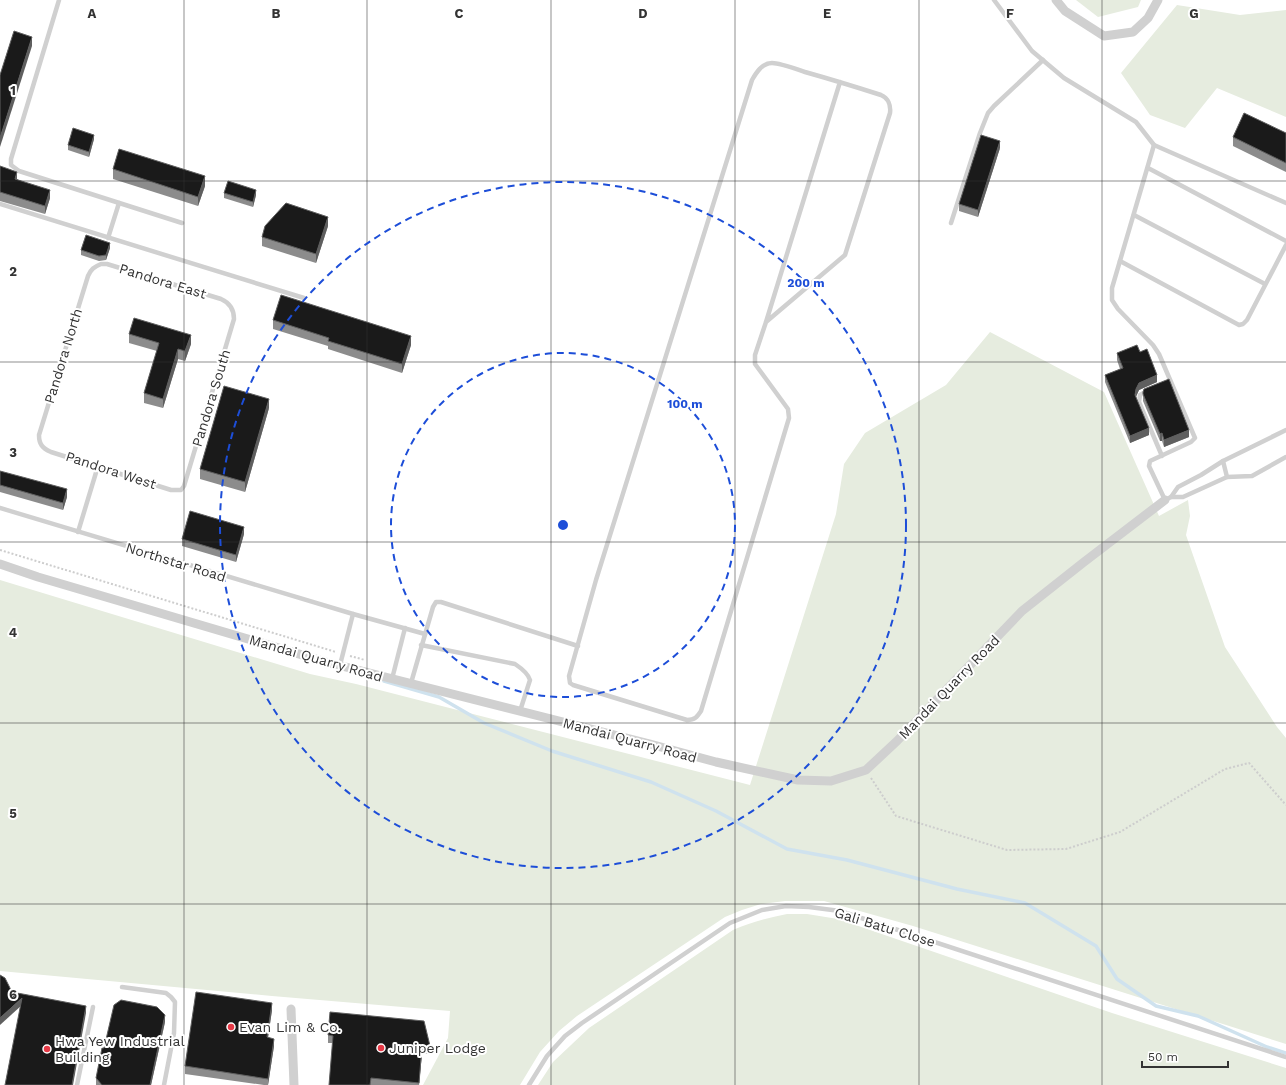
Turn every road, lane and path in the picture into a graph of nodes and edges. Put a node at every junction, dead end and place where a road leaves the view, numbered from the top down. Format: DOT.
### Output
graph roads {
  1 [pos="59,0"];
  2 [pos="994,0"];
  3 [pos="1056,0"];
  4 [pos="1158,0"];
  5 [pos="1043,60"];
  6 [pos="840,82"];
  7 [pos="1154,145"];
  8 [pos="1148,168"];
  9 [pos="119,203"];
  10 [pos="0,204"];
  11 [pos="1286,204"];
  12 [pos="1134,215"];
  13 [pos="182,223"];
  14 [pos="951,223"];
  15 [pos="108,238"];
  16 [pos="1286,241"];
  17 [pos="1286,245"];
  18 [pos="1120,261"];
  19 [pos="94,267"];
  20 [pos="1265,284"];
  21 [pos="304,298"];
  22 [pos="230,305"];
  23 [pos="766,322"];
  24 [pos="1170,380"];
  25 [pos="1163,383"];
  26 [pos="1149,390"];
  27 [pos="1286,430"];
  28 [pos="42,447"];
  29 [pos="1162,456"];
  30 [pos="1286,457"];
  31 [pos="1223,461"];
  32 [pos="98,466"];
  33 [pos="1227,477"];
  34 [pos="181,490"];
  35 [pos="1168,499"];
  36 [pos="0,508"];
  37 [pos="78,532"];
  38 [pos="0,550"];
  39 [pos="0,564"];
  40 [pos="352,614"];
  41 [pos="405,628"];
  42 [pos="425,634"];
  43 [pos="421,645"];
  44 [pos="578,646"];
  45 [pos="343,654"];
  46 [pos="365,660"];
  47 [pos="340,666"];
  48 [pos="392,679"];
  49 [pos="411,683"];
  50 [pos="520,712"];
  51 [pos="866,770"];
  52 [pos="1286,805"];
  53 [pos="122,987"];
  54 [pos="93,1007"];
  55 [pos="291,1009"];
  56 [pos="1286,1057"];
  57 [pos="77,1085"];
  58 [pos="164,1085"];
  59 [pos="294,1085"];
  60 [pos="529,1085"];
  1 -- 9 [label="lane"];
  2 -- 5 [label="lane"];
  3 -- 4 [label="street"];
  5 -- 7 [label="lane"];
  5 -- 14 [label="lane"];
  6 -- 23 [label="lane"];
  6 -- 23 [label="lane"];
  6 -- 44 [label="lane"];
  7 -- 8 [label="lane"];
  7 -- 11 [label="lane"];
  8 -- 12 [label="lane"];
  8 -- 16 [label="lane"];
  9 -- 13 [label="lane"];
  9 -- 15 [label="lane"];
  10 -- 15 [label="lane"];
  12 -- 18 [label="lane"];
  12 -- 20 [label="lane"];
  15 -- 21 [label="lane"];
  17 -- 20 [label="lane"];
  18 -- 20 [label="lane"];
  18 -- 24 [label="lane"];
  19 -- 22 [label="lane, Pandora East"];
  19 -- 28 [label="lane, Pandora North"];
  22 -- 34 [label="lane, Pandora South"];
  23 -- 44 [label="lane"];
  24 -- 25 [label="lane"];
  24 -- 29 [label="lane"];
  26 -- 29 [label="lane"];
  27 -- 31 [label="lane, Mandai Quarry Road"];
  28 -- 32 [label="lane, Pandora West"];
  29 -- 35 [label="lane"];
  30 -- 33 [label="lane, Mandai Quarry Road"];
  31 -- 33 [label="lane"];
  31 -- 35 [label="lane, Mandai Quarry Road"];
  32 -- 34 [label="lane, Pandora West"];
  32 -- 37 [label="lane"];
  33 -- 35 [label="lane, Mandai Quarry Road"];
  35 -- 51 [label="street, Mandai Quarry Road"];
  36 -- 37 [label="lane, Northstar Road"];
  37 -- 40 [label="lane, Northstar Road"];
  38 -- 45 [label="path"];
  39 -- 47 [label="street, Mandai Quarry Road"];
  40 -- 41 [label="lane, Northstar Road"];
  40 -- 45 [label="lane"];
  41 -- 42 [label="lane, Northstar Road"];
  41 -- 48 [label="lane"];
  42 -- 43 [label="lane"];
  42 -- 44 [label="lane"];
  43 -- 49 [label="lane"];
  43 -- 50 [label="lane"];
  45 -- 46 [label="path"];
  45 -- 47 [label="lane"];
  47 -- 48 [label="street, Mandai Quarry Road"];
  48 -- 49 [label="street, Mandai Quarry Road"];
  49 -- 50 [label="street, Mandai Quarry Road"];
  50 -- 51 [label="street, Mandai Quarry Road"];
  51 -- 52 [label="path"];
  53 -- 58 [label="lane"];
  54 -- 57 [label="lane"];
  55 -- 59 [label="street"];
  56 -- 60 [label="lane, Gali Batu Close"];
}
